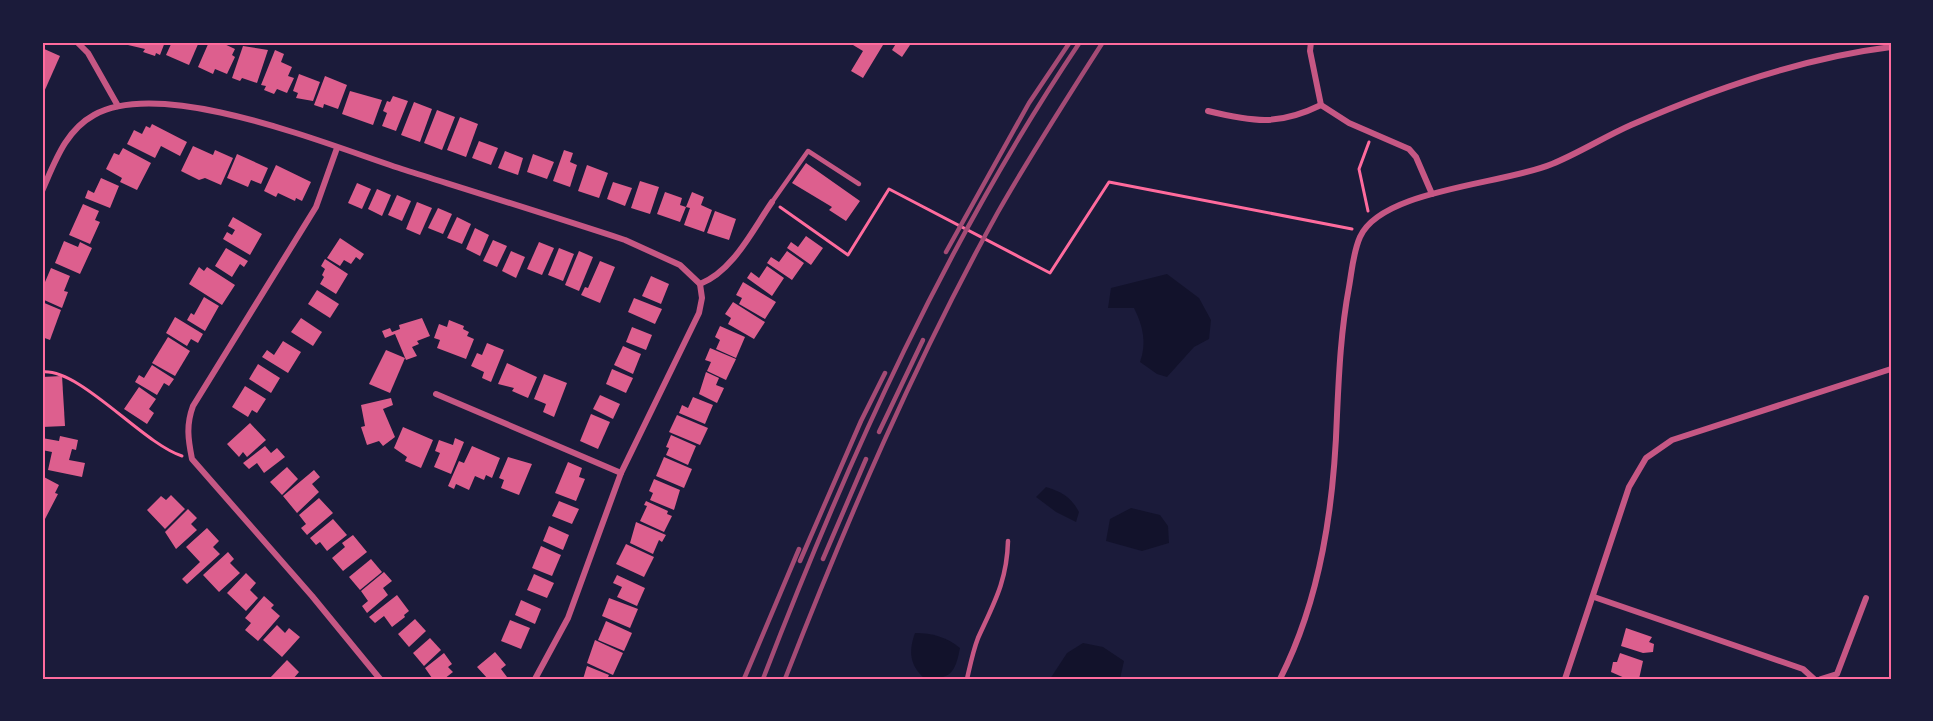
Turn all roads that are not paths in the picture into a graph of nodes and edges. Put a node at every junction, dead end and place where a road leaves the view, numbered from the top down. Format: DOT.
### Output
graph roads {
  1 [pos="77,42"];
  2 [pos="1311,42"];
  3 [pos="1891,47"];
  4 [pos="1321,105"];
  5 [pos="118,106"];
  6 [pos="1208,111"];
  7 [pos="337,148"];
  8 [pos="859,184"];
  9 [pos="42,191"];
  10 [pos="1431,194"];
  11 [pos="772,202"];
  12 [pos="700,284"];
  13 [pos="1891,369"];
  14 [pos="436,394"];
  15 [pos="621,473"];
  16 [pos="1008,541"];
  17 [pos="1594,597"];
  18 [pos="1866,598"];
  19 [pos="380,679"];
  20 [pos="535,679"];
  21 [pos="967,679"];
  22 [pos="1280,679"];
  23 [pos="1565,679"];
  24 [pos="1814,679"];
  25 [pos="1821,679"];
  1 -- 5 [label="street"];
  2 -- 4 [label="street"];
  3 -- 10 [label="street"];
  4 -- 6 [label="street"];
  4 -- 10 [label="street"];
  5 -- 7 [label="street"];
  5 -- 9 [label="street"];
  7 -- 12 [label="street"];
  7 -- 19 [label="street"];
  8 -- 11 [label="lane"];
  10 -- 22 [label="street"];
  11 -- 12 [label="street"];
  12 -- 15 [label="street"];
  13 -- 17 [label="street"];
  14 -- 15 [label="street"];
  15 -- 20 [label="street"];
  16 -- 21 [label="lane"];
  17 -- 23 [label="street"];
  17 -- 24 [label="street"];
  18 -- 25 [label="street"];
}
